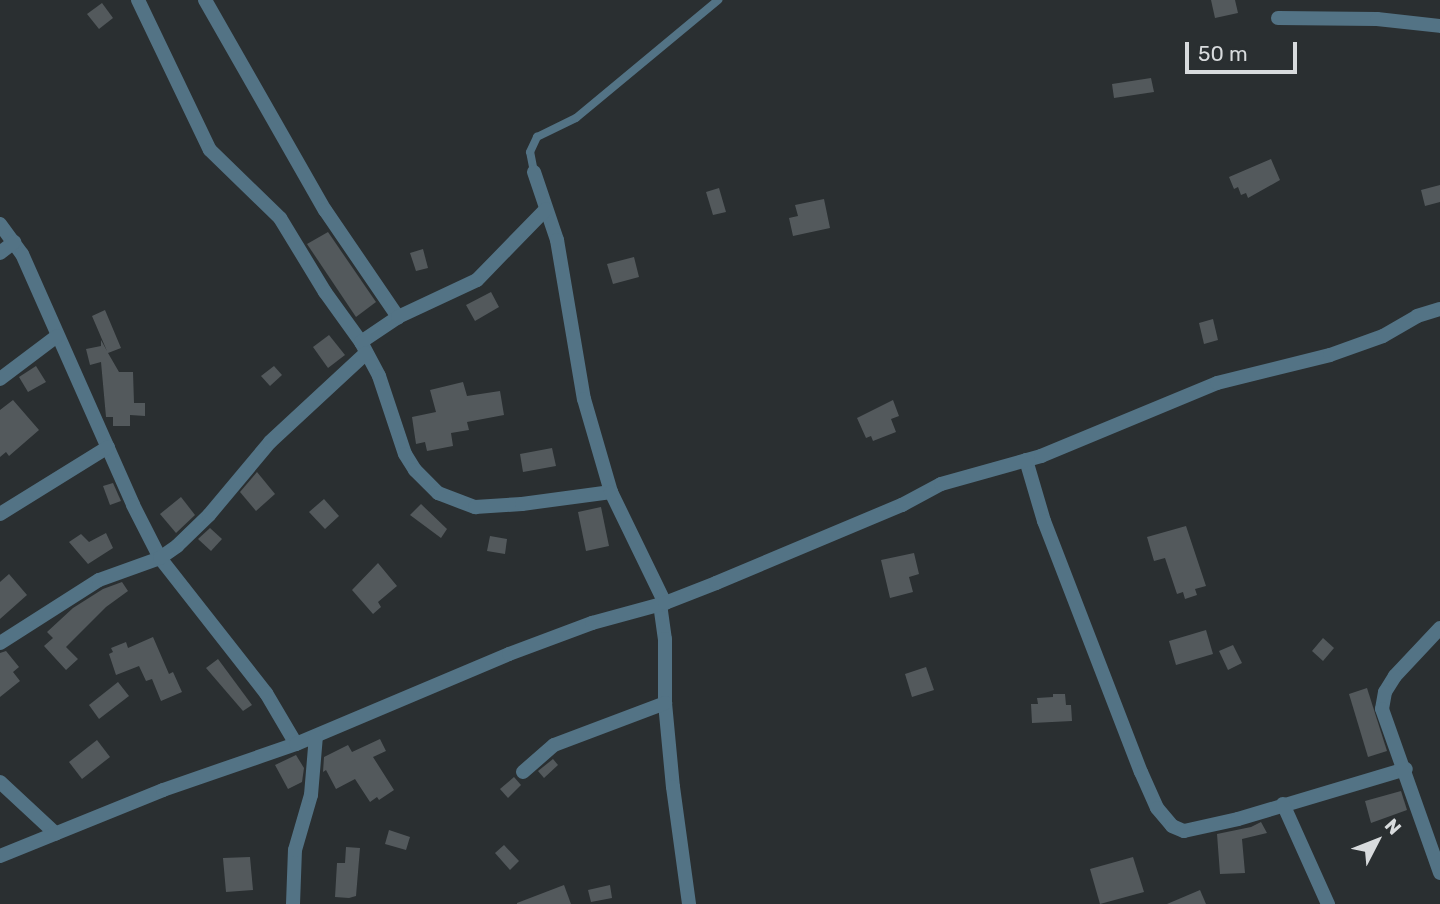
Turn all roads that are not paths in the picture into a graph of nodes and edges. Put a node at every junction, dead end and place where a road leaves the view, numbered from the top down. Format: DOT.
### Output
graph roads {
  1 [pos="138,0"];
  2 [pos="205,0"];
  3 [pos="718,0"];
  4 [pos="1279,18"];
  5 [pos="1440,26"];
  6 [pos="534,172"];
  7 [pos="546,209"];
  8 [pos="0,224"];
  9 [pos="14,242"];
  10 [pos="0,253"];
  11 [pos="1440,309"];
  12 [pos="398,317"];
  13 [pos="57,336"];
  14 [pos="364,347"];
  15 [pos="0,379"];
  16 [pos="108,447"];
  17 [pos="1026,460"];
  18 [pos="611,492"];
  19 [pos="0,514"];
  20 [pos="160,558"];
  21 [pos="663,603"];
  22 [pos="1440,628"];
  23 [pos="0,643"];
  24 [pos="665,703"];
  25 [pos="316,736"];
  26 [pos="296,744"];
  27 [pos="1406,769"];
  28 [pos="523,772"];
  29 [pos="0,782"];
  30 [pos="1283,804"];
  31 [pos="56,834"];
  32 [pos="0,856"];
  33 [pos="1440,873"];
  34 [pos="293,904"];
  35 [pos="689,904"];
  36 [pos="1328,904"];
  1 -- 14 [label="street"];
  2 -- 12 [label="street"];
  3 -- 6 [label="lane"];
  4 -- 5 [label="street"];
  6 -- 7 [label="street"];
  7 -- 12 [label="street"];
  7 -- 18 [label="street"];
  8 -- 9 [label="street"];
  9 -- 10 [label="street"];
  9 -- 13 [label="street"];
  11 -- 17 [label="street"];
  12 -- 14 [label="street"];
  13 -- 15 [label="street"];
  13 -- 16 [label="street"];
  14 -- 18 [label="street"];
  14 -- 20 [label="street"];
  16 -- 19 [label="street"];
  16 -- 20 [label="street"];
  17 -- 21 [label="street"];
  17 -- 30 [label="street"];
  18 -- 21 [label="street"];
  20 -- 23 [label="street"];
  20 -- 26 [label="street"];
  21 -- 24 [label="street"];
  21 -- 25 [label="street"];
  22 -- 27 [label="street"];
  24 -- 28 [label="street"];
  24 -- 35 [label="street"];
  25 -- 26 [label="street"];
  25 -- 34 [label="street"];
  26 -- 31 [label="street"];
  27 -- 30 [label="street"];
  27 -- 33 [label="street"];
  29 -- 31 [label="street"];
  30 -- 36 [label="street"];
  31 -- 32 [label="street"];
}
